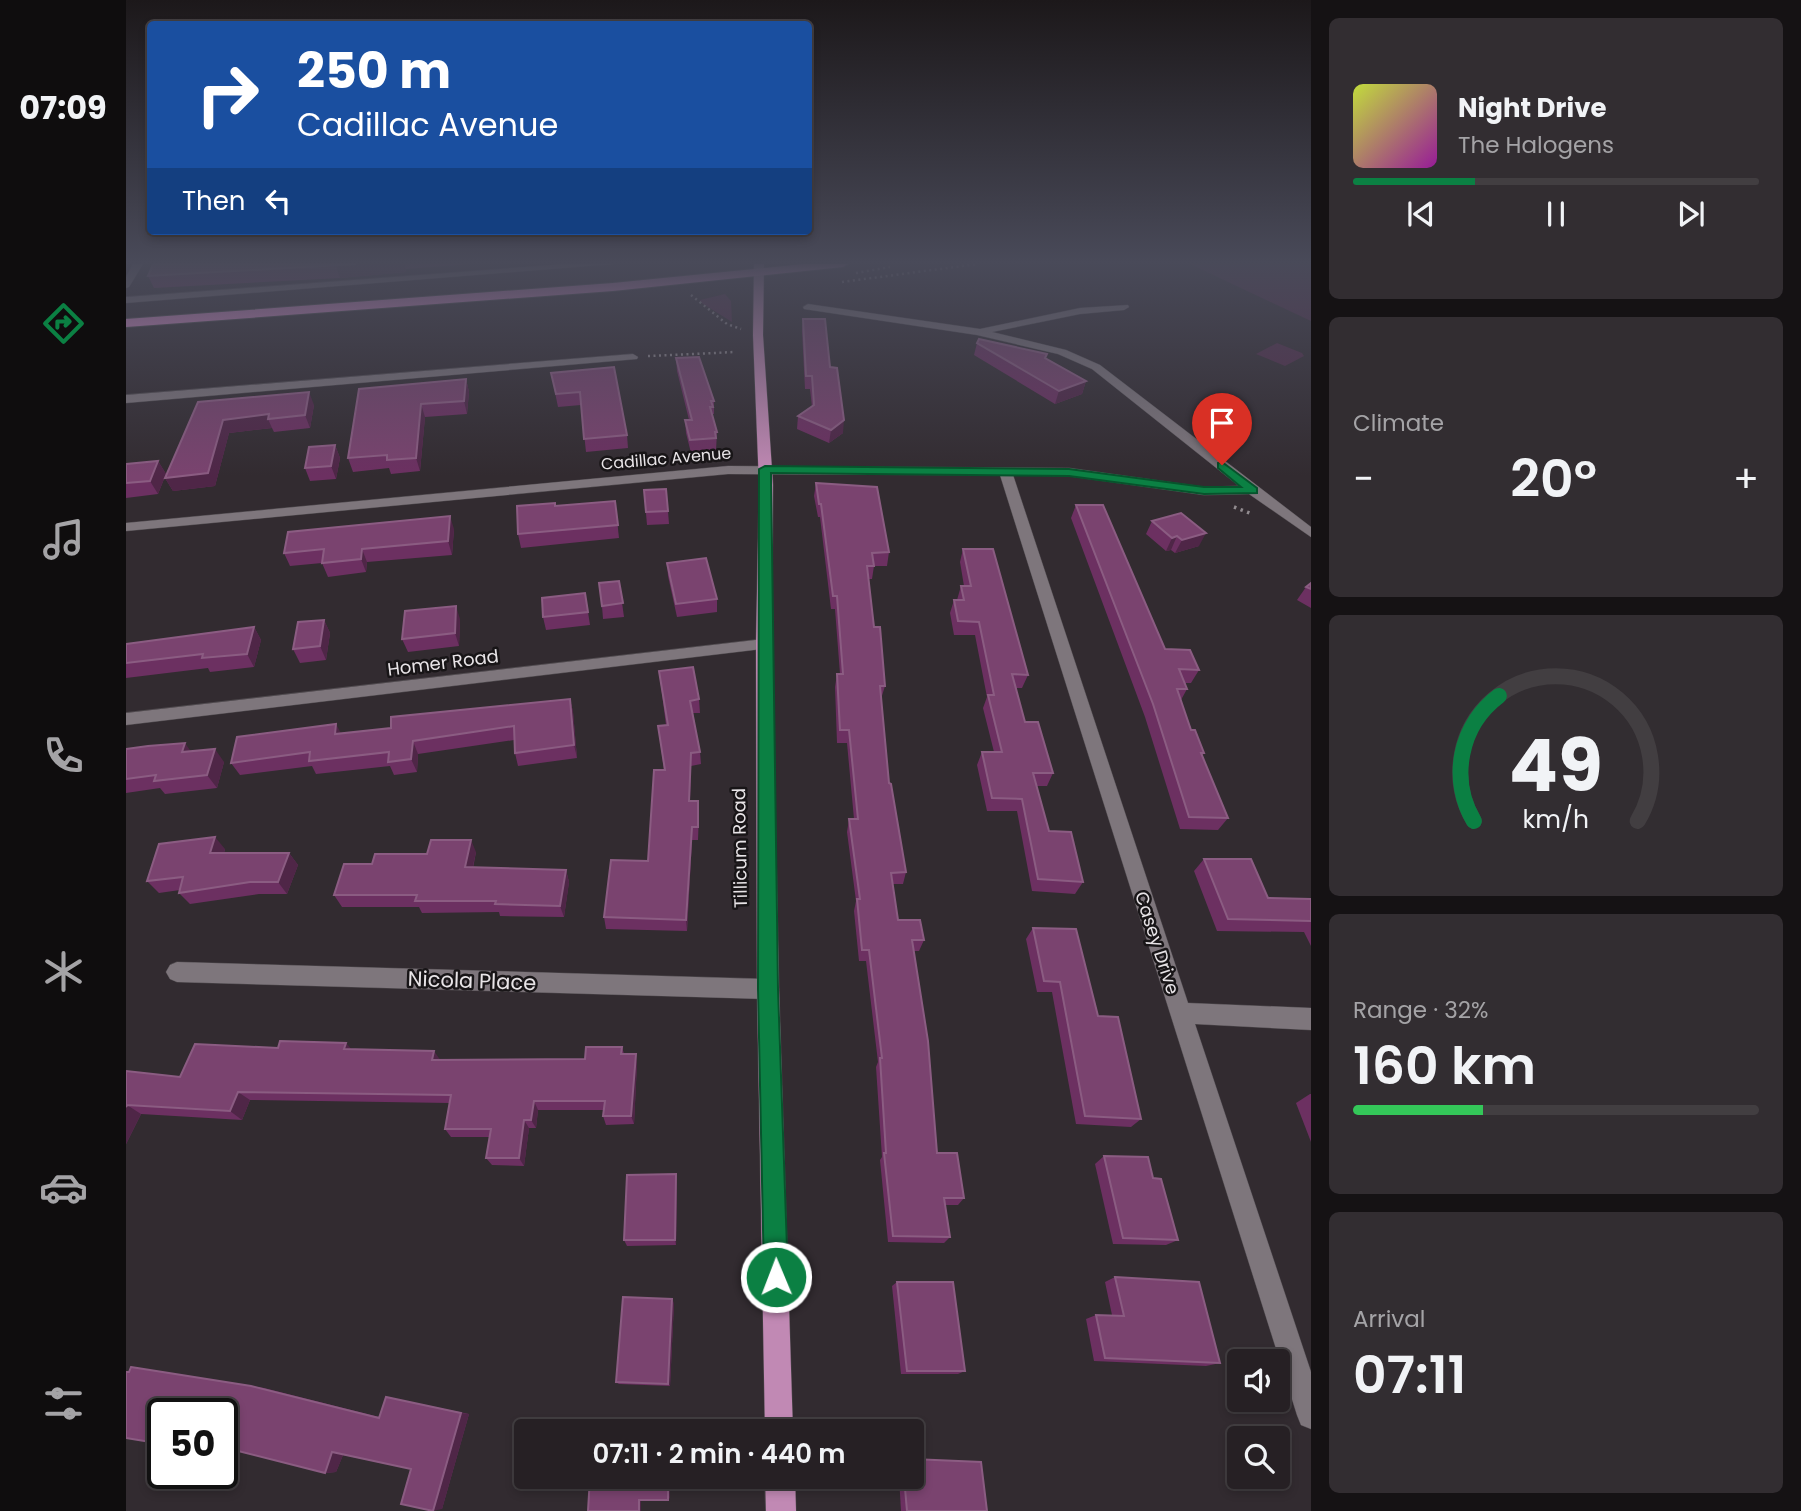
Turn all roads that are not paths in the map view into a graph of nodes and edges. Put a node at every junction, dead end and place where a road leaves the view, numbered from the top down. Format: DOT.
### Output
graph roads {
  1 [pos="758,335"];
  2 [pos="988,335"];
  3 [pos="634,357"];
  4 [pos="126,399"];
  5 [pos="765,469"];
  6 [pos="1005,471"];
  7 [pos="1252,490"];
  8 [pos="126,527"];
  9 [pos="1311,533"];
  10 [pos="764,644"];
  11 [pos="126,719"];
  12 [pos="177,972"];
  13 [pos="768,989"];
  14 [pos="1180,1013"];
  15 [pos="1311,1018"];
  16 [pos="1311,1415"];
  17 [pos="779,1419"];
  18 [pos="780,1489"];
  19 [pos="781,1511"];
  1 -- 5 [label="main road, Tillicum Road"];
  2 -- 7 [label="street"];
  3 -- 4 [label="street"];
  5 -- 6 [label="street, Cadillac Avenue"];
  5 -- 8 [label="street, Cadillac Avenue"];
  5 -- 10 [label="main road, Tillicum Road"];
  6 -- 7 [label="street, Cadillac Avenue"];
  6 -- 14 [label="street, Casey Drive"];
  7 -- 9 [label="street"];
  10 -- 11 [label="street, Homer Road"];
  10 -- 13 [label="main road, Tillicum Road"];
  12 -- 13 [label="street, Nicola Place"];
  13 -- 17 [label="main road, Tillicum Road"];
  14 -- 15 [label="street"];
  14 -- 16 [label="street, Casey Drive"];
  18 -- 19 [label="main road"];
}
